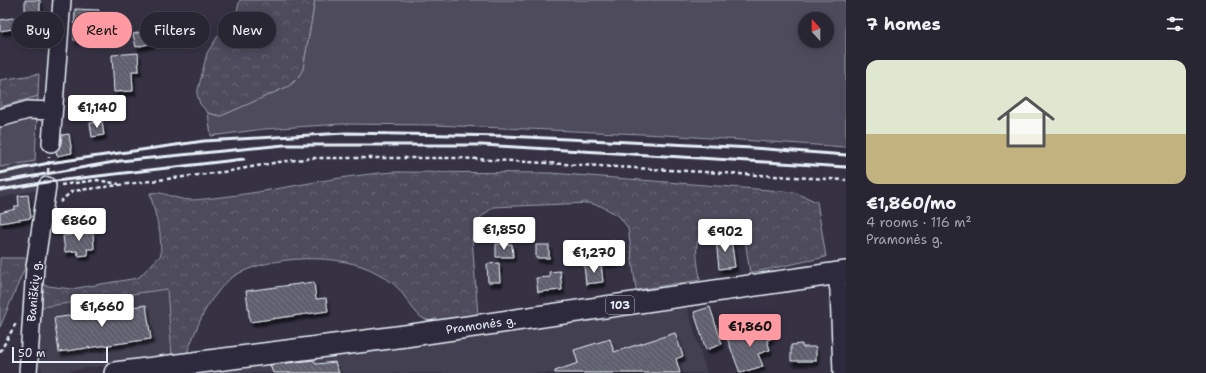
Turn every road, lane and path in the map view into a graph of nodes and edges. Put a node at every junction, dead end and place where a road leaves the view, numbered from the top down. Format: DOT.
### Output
graph roads {
  1 [pos="62,0"];
  2 [pos="53,111"];
  3 [pos="0,118"];
  4 [pos="51,143"];
  5 [pos="846,180"];
  6 [pos="122,184"];
  7 [pos="47,186"];
  8 [pos="42,224"];
  9 [pos="841,273"];
  10 [pos="28,373"];
  11 [pos="115,373"];
  12 [pos="842,373"];
  1 -- 2 [label="street"];
  2 -- 3 [label="street"];
  2 -- 4 [label="street"];
  4 -- 7 [label="path"];
  5 -- 6 [label="path"];
  6 -- 7 [label="path"];
  6 -- 8 [label="path"];
  7 -- 8 [label="street, Baniškių g."];
  8 -- 10 [label="street, Baniškių g."];
  9 -- 11 [label="main road, Pramonės g. / 103"];
  9 -- 12 [label="street"];
}
